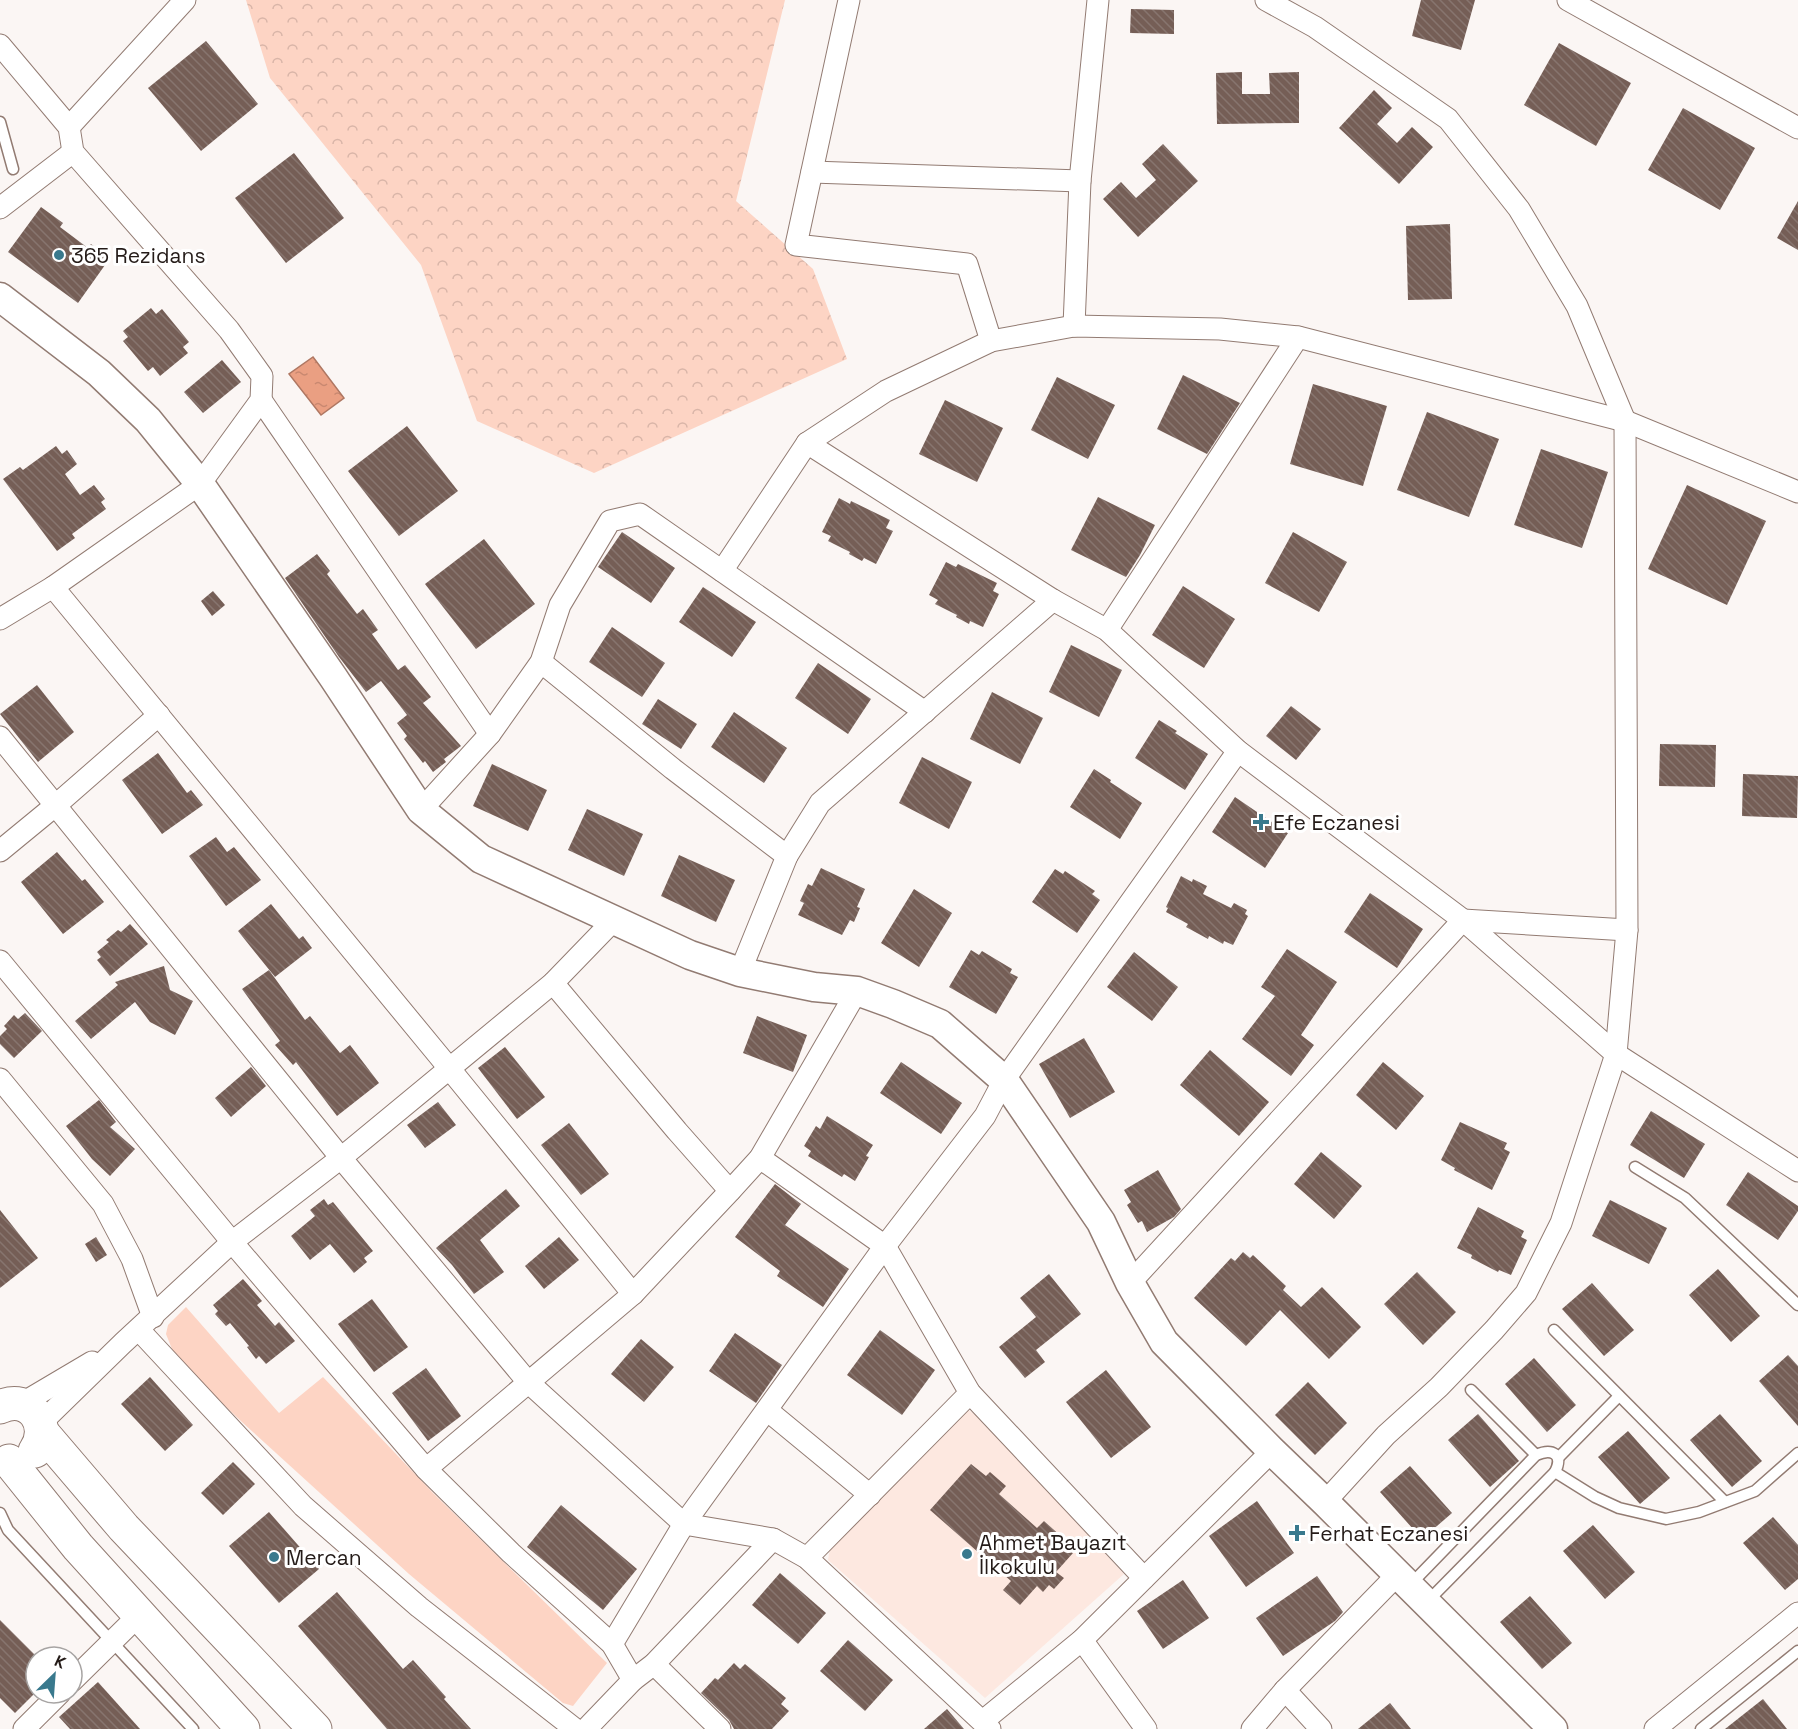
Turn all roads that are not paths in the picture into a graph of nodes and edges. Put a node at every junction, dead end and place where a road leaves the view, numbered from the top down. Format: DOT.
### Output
graph roads {
  1 [pos="185,0"];
  2 [pos="849,0"];
  3 [pos="1098,0"];
  4 [pos="1266,0"];
  5 [pos="1568,0"];
  6 [pos="1288,6"];
  7 [pos="0,45"];
  8 [pos="0,122"];
  9 [pos="69,127"];
  10 [pos="1798,128"];
  11 [pos="73,153"];
  12 [pos="13,169"];
  13 [pos="812,171"];
  14 [pos="1080,181"];
  15 [pos="0,208"];
  16 [pos="0,297"];
  17 [pos="1074,326"];
  18 [pos="1298,337"];
  19 [pos="991,341"];
  20 [pos="261,400"];
  21 [pos="1625,421"];
  22 [pos="807,443"];
  23 [pos="200,483"];
  24 [pos="1798,492"];
  25 [pos="722,571"];
  26 [pos="53,587"];
  27 [pos="1053,600"];
  28 [pos="0,619"];
  29 [pos="1107,630"];
  30 [pos="541,662"];
  31 [pos="925,712"];
  32 [pos="159,715"];
  33 [pos="489,734"];
  34 [pos="0,737"];
  35 [pos="1238,752"];
  36 [pos="57,805"];
  37 [pos="421,810"];
  38 [pos="0,850"];
  39 [pos="787,856"];
  40 [pos="1463,920"];
  41 [pos="613,921"];
  42 [pos="1628,930"];
  43 [pos="0,961"];
  44 [pos="740,972"];
  45 [pos="554,983"];
  46 [pos="857,991"];
  47 [pos="1616,1054"];
  48 [pos="449,1068"];
  49 [pos="0,1079"];
  50 [pos="1004,1080"];
  51 [pos="341,1158"];
  52 [pos="759,1158"];
  53 [pos="1635,1167"];
  54 [pos="1798,1171"];
  55 [pos="730,1191"];
  56 [pos="232,1242"];
  57 [pos="885,1246"];
  58 [pos="1130,1283"];
  59 [pos="633,1294"];
  60 [pos="1798,1305"];
  61 [pos="138,1330"];
  62 [pos="1554,1330"];
  63 [pos="528,1382"];
  64 [pos="1471,1390"];
  65 [pos="970,1393"];
  66 [pos="1619,1395"];
  67 [pos="19,1409"];
  68 [pos="767,1410"];
  69 [pos="1272,1451"];
  70 [pos="1798,1453"];
  71 [pos="1536,1455"];
  72 [pos="1558,1458"];
  73 [pos="4,1461"];
  74 [pos="426,1469"];
  75 [pos="1556,1472"];
  76 [pos="870,1495"];
  77 [pos="1325,1502"];
  78 [pos="1725,1502"];
  79 [pos="0,1513"];
  80 [pos="684,1524"];
  81 [pos="773,1539"];
  82 [pos="807,1558"];
  83 [pos="1144,1578"];
  84 [pos="1411,1587"];
  85 [pos="1798,1612"];
  86 [pos="139,1615"];
  87 [pos="1082,1640"];
  88 [pos="111,1642"];
  89 [pos="612,1644"];
  90 [pos="1798,1651"];
  91 [pos="654,1664"];
  92 [pos="84,1670"];
  93 [pos="633,1680"];
  94 [pos="1285,1689"];
  95 [pos="48,1705"];
  96 [pos="561,1725"];
  97 [pos="987,1725"];
  98 [pos="24,1729"];
  99 [pos="193,1729"];
  100 [pos="243,1729"];
  101 [pos="315,1729"];
  102 [pos="586,1729"];
  103 [pos="720,1729"];
  104 [pos="1146,1729"];
  105 [pos="1252,1729"];
  106 [pos="1321,1729"];
  107 [pos="1553,1729"];
  108 [pos="1655,1729"];
  109 [pos="1701,1729"];
  1 -- 9 [label="street"];
  2 -- 13 [label="street"];
  3 -- 14 [label="street"];
  4 -- 6 [label="street"];
  5 -- 10 [label="street"];
  6 -- 21 [label="street"];
  7 -- 9 [label="street"];
  8 -- 12 [label="lane"];
  9 -- 11 [label="street"];
  11 -- 15 [label="street"];
  11 -- 20 [label="street"];
  13 -- 14 [label="street"];
  13 -- 19 [label="street"];
  14 -- 17 [label="street"];
  16 -- 23 [label="street"];
  17 -- 18 [label="street"];
  17 -- 19 [label="street"];
  18 -- 21 [label="street"];
  18 -- 29 [label="street"];
  19 -- 22 [label="street"];
  20 -- 23 [label="street"];
  20 -- 33 [label="street"];
  21 -- 24 [label="street"];
  21 -- 42 [label="street"];
  22 -- 25 [label="street"];
  22 -- 27 [label="street"];
  23 -- 26 [label="street"];
  23 -- 37 [label="street"];
  25 -- 30 [label="street"];
  25 -- 31 [label="street"];
  26 -- 28 [label="street"];
  26 -- 32 [label="street"];
  27 -- 29 [label="street"];
  27 -- 31 [label="street"];
  29 -- 35 [label="street"];
  30 -- 33 [label="street"];
  30 -- 39 [label="street"];
  31 -- 39 [label="street"];
  32 -- 36 [label="street"];
  32 -- 48 [label="street"];
  33 -- 37 [label="street"];
  34 -- 36 [label="street"];
  35 -- 40 [label="street"];
  35 -- 50 [label="street"];
  36 -- 38 [label="street"];
  36 -- 51 [label="street"];
  37 -- 41 [label="street"];
  39 -- 44 [label="street"];
  40 -- 42 [label="street"];
  40 -- 47 [label="street"];
  40 -- 58 [label="street"];
  41 -- 44 [label="street"];
  41 -- 45 [label="street"];
  42 -- 47 [label="street"];
  43 -- 56 [label="street"];
  44 -- 46 [label="street"];
  45 -- 48 [label="street"];
  45 -- 55 [label="street"];
  46 -- 50 [label="street"];
  46 -- 52 [label="street"];
  47 -- 54 [label="street"];
  47 -- 77 [label="street"];
  48 -- 51 [label="street"];
  48 -- 59 [label="street"];
  49 -- 61 [label="street"];
  50 -- 57 [label="street"];
  50 -- 58 [label="street"];
  51 -- 56 [label="street"];
  51 -- 63 [label="street"];
  52 -- 55 [label="street"];
  52 -- 57 [label="street"];
  53 -- 60 [label="lane"];
  55 -- 59 [label="street"];
  56 -- 61 [label="street"];
  56 -- 74 [label="street"];
  57 -- 65 [label="street"];
  57 -- 68 [label="street"];
  58 -- 69 [label="street"];
  59 -- 63 [label="street"];
  61 -- 67 [label="street"];
  61 -- 96 [label="street"];
  62 -- 66 [label="lane"];
  63 -- 74 [label="street"];
  63 -- 80 [label="street"];
  64 -- 71 [label="lane"];
  65 -- 76 [label="street"];
  65 -- 83 [label="street"];
  66 -- 72 [label="lane"];
  66 -- 78 [label="lane"];
  67 -- 73 [label="main road"];
  67 -- 101 [label="main road"];
  68 -- 76 [label="street"];
  68 -- 80 [label="street"];
  69 -- 77 [label="street"];
  69 -- 83 [label="street"];
  70 -- 78 [label="lane"];
  71 -- 72 [label="lane"];
  71 -- 84 [label="lane"];
  72 -- 75 [label="lane"];
  73 -- 86 [label="main road"];
  74 -- 89 [label="street"];
  75 -- 78 [label="lane"];
  75 -- 84 [label="lane"];
  76 -- 82 [label="street"];
  77 -- 84 [label="street"];
  79 -- 88 [label="lane"];
  80 -- 81 [label="street"];
  80 -- 89 [label="street"];
  81 -- 82 [label="street"];
  81 -- 91 [label="street"];
  82 -- 97 [label="street"];
  83 -- 87 [label="street"];
  84 -- 94 [label="street"];
  84 -- 107 [label="street"];
  85 -- 108 [label="street"];
  86 -- 88 [label="street"];
  86 -- 100 [label="main road"];
  87 -- 97 [label="street"];
  87 -- 104 [label="street"];
  88 -- 92 [label="street"];
  88 -- 99 [label="lane"];
  89 -- 93 [label="street"];
  90 -- 109 [label="lane"];
  91 -- 93 [label="street"];
  91 -- 103 [label="street"];
  93 -- 102 [label="street"];
  94 -- 105 [label="street"];
  94 -- 106 [label="street"];
  95 -- 98 [label="street"];
}
